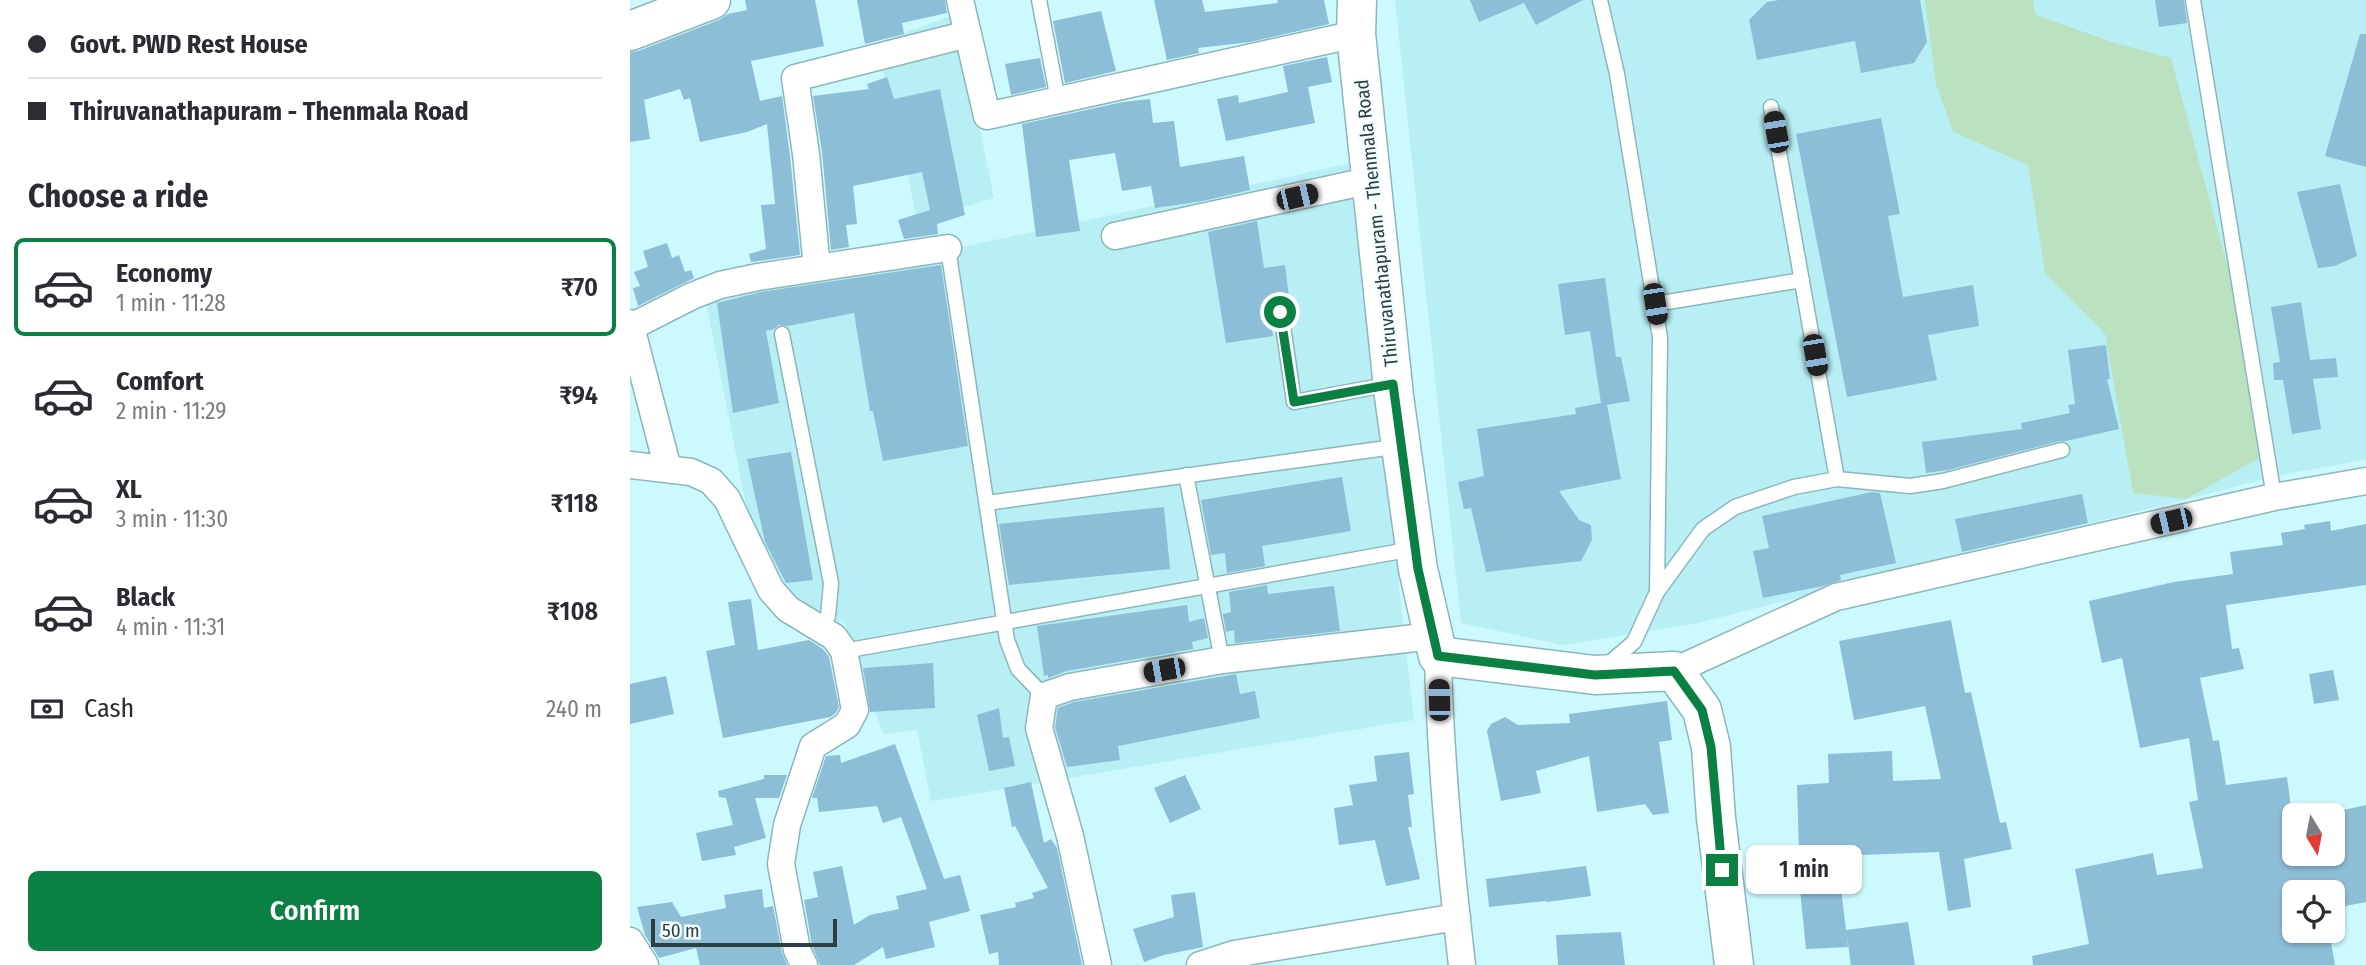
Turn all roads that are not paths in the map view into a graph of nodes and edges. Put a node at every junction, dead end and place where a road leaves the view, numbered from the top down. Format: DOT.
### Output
graph roads {
  1 [pos="711,0"];
  2 [pos="960,0"];
  3 [pos="1039,0"];
  4 [pos="1600,0"];
  5 [pos="2193,0"];
  6 [pos="1357,17"];
  7 [pos="630,31"];
  8 [pos="968,34"];
  9 [pos="1058,100"];
  10 [pos="1771,107"];
  11 [pos="1372,180"];
  12 [pos="1115,236"];
  13 [pos="947,248"];
  14 [pos="817,268"];
  15 [pos="1802,280"];
  16 [pos="1655,304"];
  17 [pos="1280,312"];
  18 [pos="630,325"];
  19 [pos="782,334"];
  20 [pos="1393,384"];
  21 [pos="1401,446"];
  22 [pos="2062,450"];
  23 [pos="630,465"];
  24 [pos="667,468"];
  25 [pos="1186,475"];
  26 [pos="1837,479"];
  27 [pos="2366,481"];
  28 [pos="2274,497"];
  29 [pos="986,503"];
  30 [pos="1415,549"];
  31 [pos="1208,586"];
  32 [pos="1657,592"];
  33 [pos="1005,622"];
  34 [pos="820,630"];
  35 [pos="1436,646"];
  36 [pos="844,651"];
  37 [pos="1222,660"];
  38 [pos="1674,671"];
  39 [pos="1595,675"];
  40 [pos="1044,696"];
  41 [pos="1457,917"];
  42 [pos="630,941"];
  43 [pos="645,965"];
  44 [pos="804,965"];
  45 [pos="1098,965"];
  46 [pos="1200,965"];
  47 [pos="1462,965"];
  48 [pos="1734,965"];
  1 -- 7 [label="main road"];
  2 -- 8 [label="street"];
  3 -- 9 [label="lane"];
  4 -- 16 [label="lane"];
  5 -- 28 [label="lane"];
  6 -- 9 [label="street"];
  6 -- 11 [label="main road, Thiruvanathapuram - Thenmala Road"];
  8 -- 9 [label="street"];
  8 -- 14 [label="street"];
  10 -- 15 [label="lane"];
  11 -- 12 [label="street"];
  11 -- 20 [label="main road, Thiruvanathapuram - Thenmala Road"];
  13 -- 14 [label="street"];
  13 -- 29 [label="lane"];
  14 -- 18 [label="street"];
  15 -- 16 [label="lane"];
  15 -- 26 [label="lane"];
  16 -- 32 [label="lane"];
  17 -- 20 [label="lane"];
  18 -- 24 [label="street"];
  19 -- 34 [label="lane"];
  20 -- 21 [label="main road, Thiruvanathapuram - Thenmala Road"];
  21 -- 25 [label="lane"];
  21 -- 30 [label="main road, Thiruvanathapuram - Thenmala Road"];
  22 -- 26 [label="lane"];
  23 -- 24 [label="street"];
  24 -- 34 [label="street"];
  25 -- 29 [label="lane"];
  25 -- 31 [label="lane"];
  26 -- 32 [label="lane"];
  27 -- 28 [label="street"];
  28 -- 38 [label="street"];
  29 -- 33 [label="lane"];
  30 -- 31 [label="lane"];
  30 -- 35 [label="main road, Thiruvanathapuram - Thenmala Road"];
  31 -- 33 [label="lane"];
  31 -- 37 [label="lane"];
  32 -- 39 [label="lane"];
  33 -- 36 [label="lane"];
  33 -- 40 [label="lane"];
  34 -- 36 [label="street"];
  35 -- 37 [label="street"];
  35 -- 39 [label="main road"];
  35 -- 41 [label="street"];
  36 -- 44 [label="street"];
  37 -- 40 [label="street"];
  38 -- 39 [label="main road"];
  38 -- 48 [label="main road"];
  40 -- 45 [label="street"];
  41 -- 46 [label="street"];
  41 -- 47 [label="street"];
  42 -- 43 [label="street"];
}
